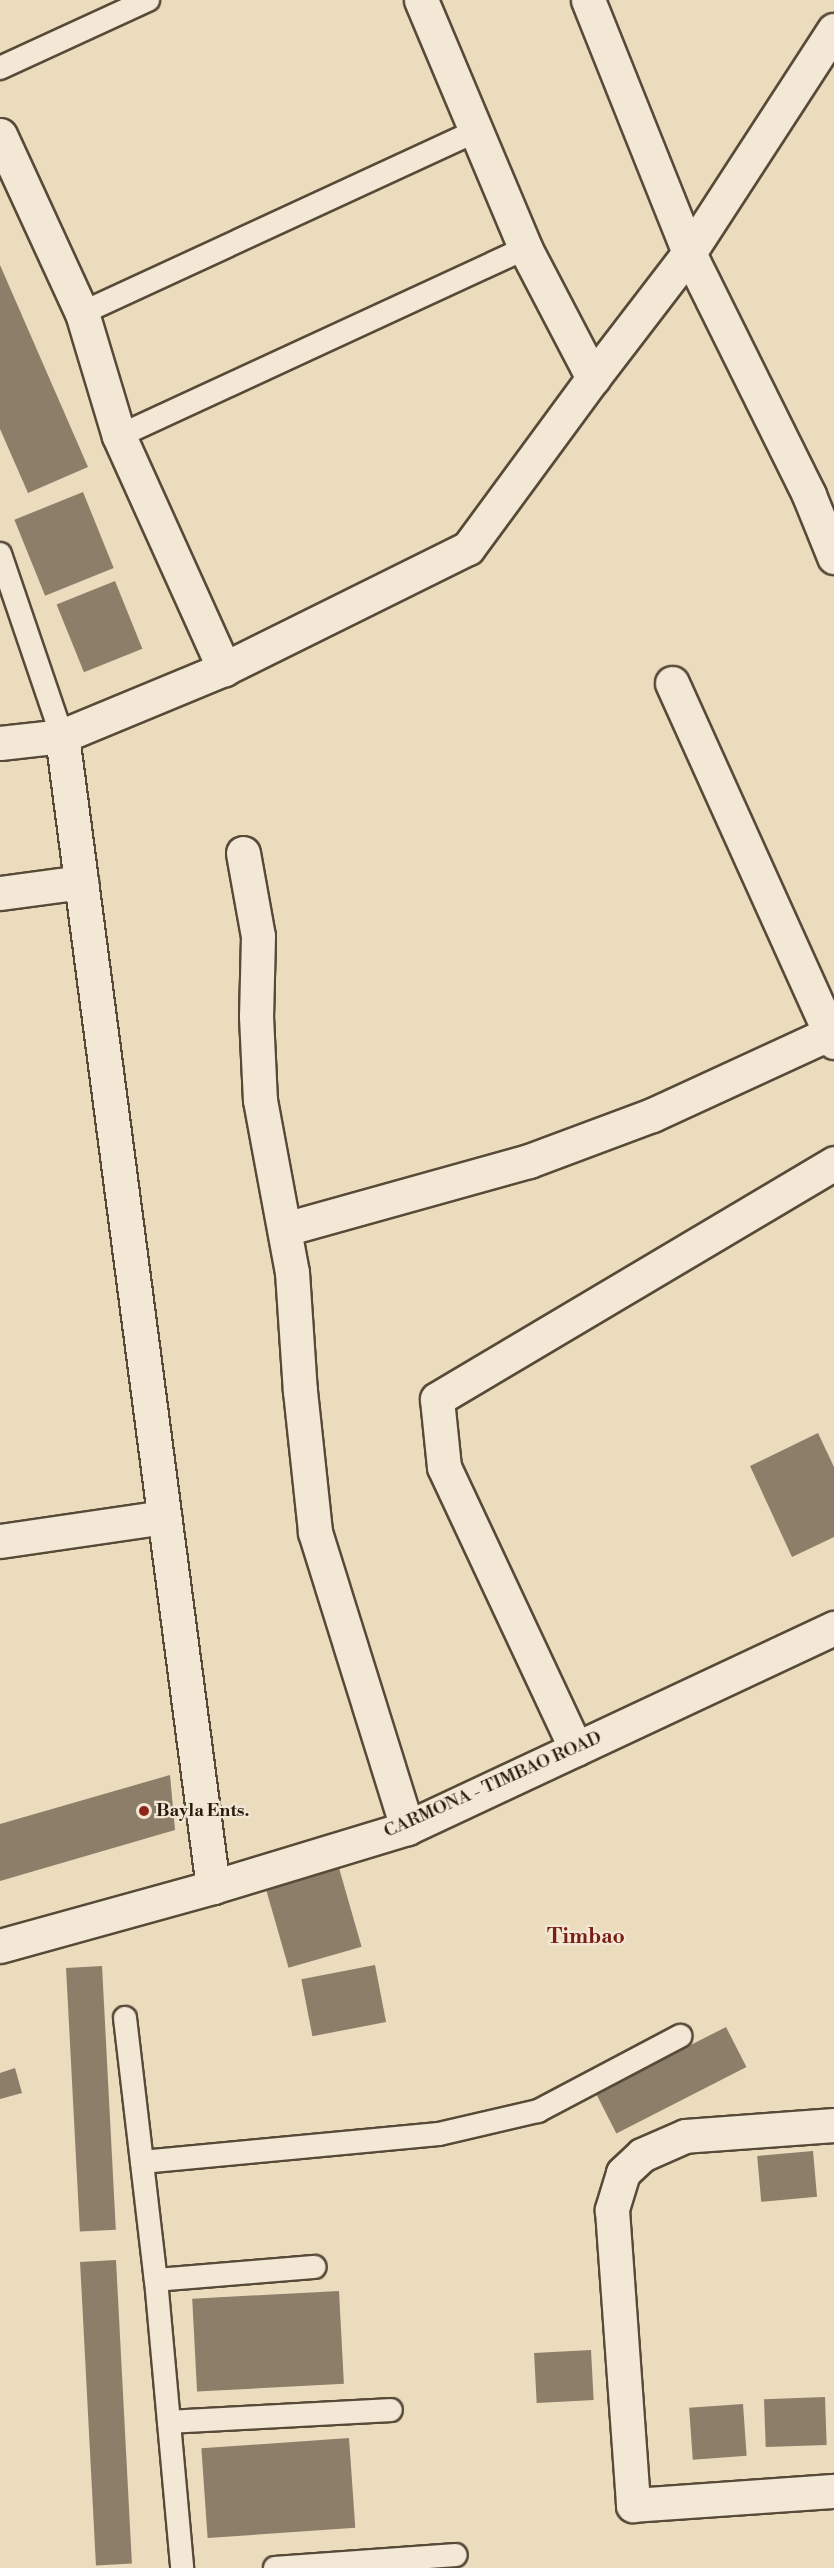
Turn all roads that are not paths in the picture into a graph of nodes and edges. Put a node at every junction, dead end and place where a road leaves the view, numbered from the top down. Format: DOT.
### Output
graph roads {
  1 [pos="148,0"];
  2 [pos="421,0"];
  3 [pos="588,0"];
  4 [pos="834,30"];
  5 [pos="0,68"];
  6 [pos="476,131"];
  7 [pos="0,135"];
  8 [pos="525,248"];
  9 [pos="689,253"];
  10 [pos="82,313"];
  11 [pos="593,378"];
  12 [pos="119,436"];
  13 [pos="0,554"];
  14 [pos="834,557"];
  15 [pos="224,669"];
  16 [pos="672,682"];
  17 [pos="62,736"];
  18 [pos="0,743"];
  19 [pos="243,853"];
  20 [pos="81,882"];
  21 [pos="0,893"];
  22 [pos="832,1038"];
  23 [pos="834,1163"];
  24 [pos="285,1229"];
  25 [pos="164,1517"];
  26 [pos="0,1541"];
  27 [pos="834,1628"];
  28 [pos="576,1749"];
  29 [pos="407,1828"];
  30 [pos="213,1887"];
  31 [pos="0,1946"];
  32 [pos="125,2018"];
  33 [pos="680,2036"];
  34 [pos="834,2125"];
  35 [pos="142,2162"];
  36 [pos="314,2267"];
  37 [pos="156,2280"];
  38 [pos="391,2410"];
  39 [pos="169,2422"];
  40 [pos="834,2491"];
  41 [pos="456,2555"];
  42 [pos="182,2568"];
  43 [pos="274,2568"];
  1 -- 5 [label="lane"];
  2 -- 6 [label="street"];
  3 -- 9 [label="street"];
  4 -- 9 [label="street"];
  6 -- 8 [label="street"];
  6 -- 10 [label="lane"];
  7 -- 10 [label="street"];
  8 -- 11 [label="street"];
  8 -- 12 [label="lane"];
  9 -- 11 [label="street"];
  9 -- 14 [label="street"];
  10 -- 12 [label="street"];
  11 -- 15 [label="street"];
  12 -- 15 [label="street"];
  13 -- 17 [label="lane"];
  15 -- 17 [label="street"];
  16 -- 22 [label="street"];
  17 -- 18 [label="street"];
  17 -- 20 [label="street"];
  19 -- 24 [label="street"];
  20 -- 21 [label="street"];
  20 -- 25 [label="street"];
  22 -- 24 [label="street"];
  23 -- 28 [label="street"];
  24 -- 29 [label="street"];
  25 -- 26 [label="street"];
  25 -- 30 [label="street"];
  27 -- 28 [label="street, CARMONA - TIMBAO ROAD"];
  28 -- 29 [label="street, CARMONA - TIMBAO ROAD"];
  29 -- 30 [label="street, CARMONA - TIMBAO ROAD"];
  30 -- 31 [label="street, CARMONA - TIMBAO ROAD"];
  32 -- 35 [label="lane"];
  33 -- 35 [label="lane"];
  34 -- 40 [label="street"];
  35 -- 37 [label="lane"];
  36 -- 37 [label="lane"];
  37 -- 39 [label="lane"];
  38 -- 39 [label="lane"];
  39 -- 42 [label="lane"];
  41 -- 43 [label="lane"];
}
